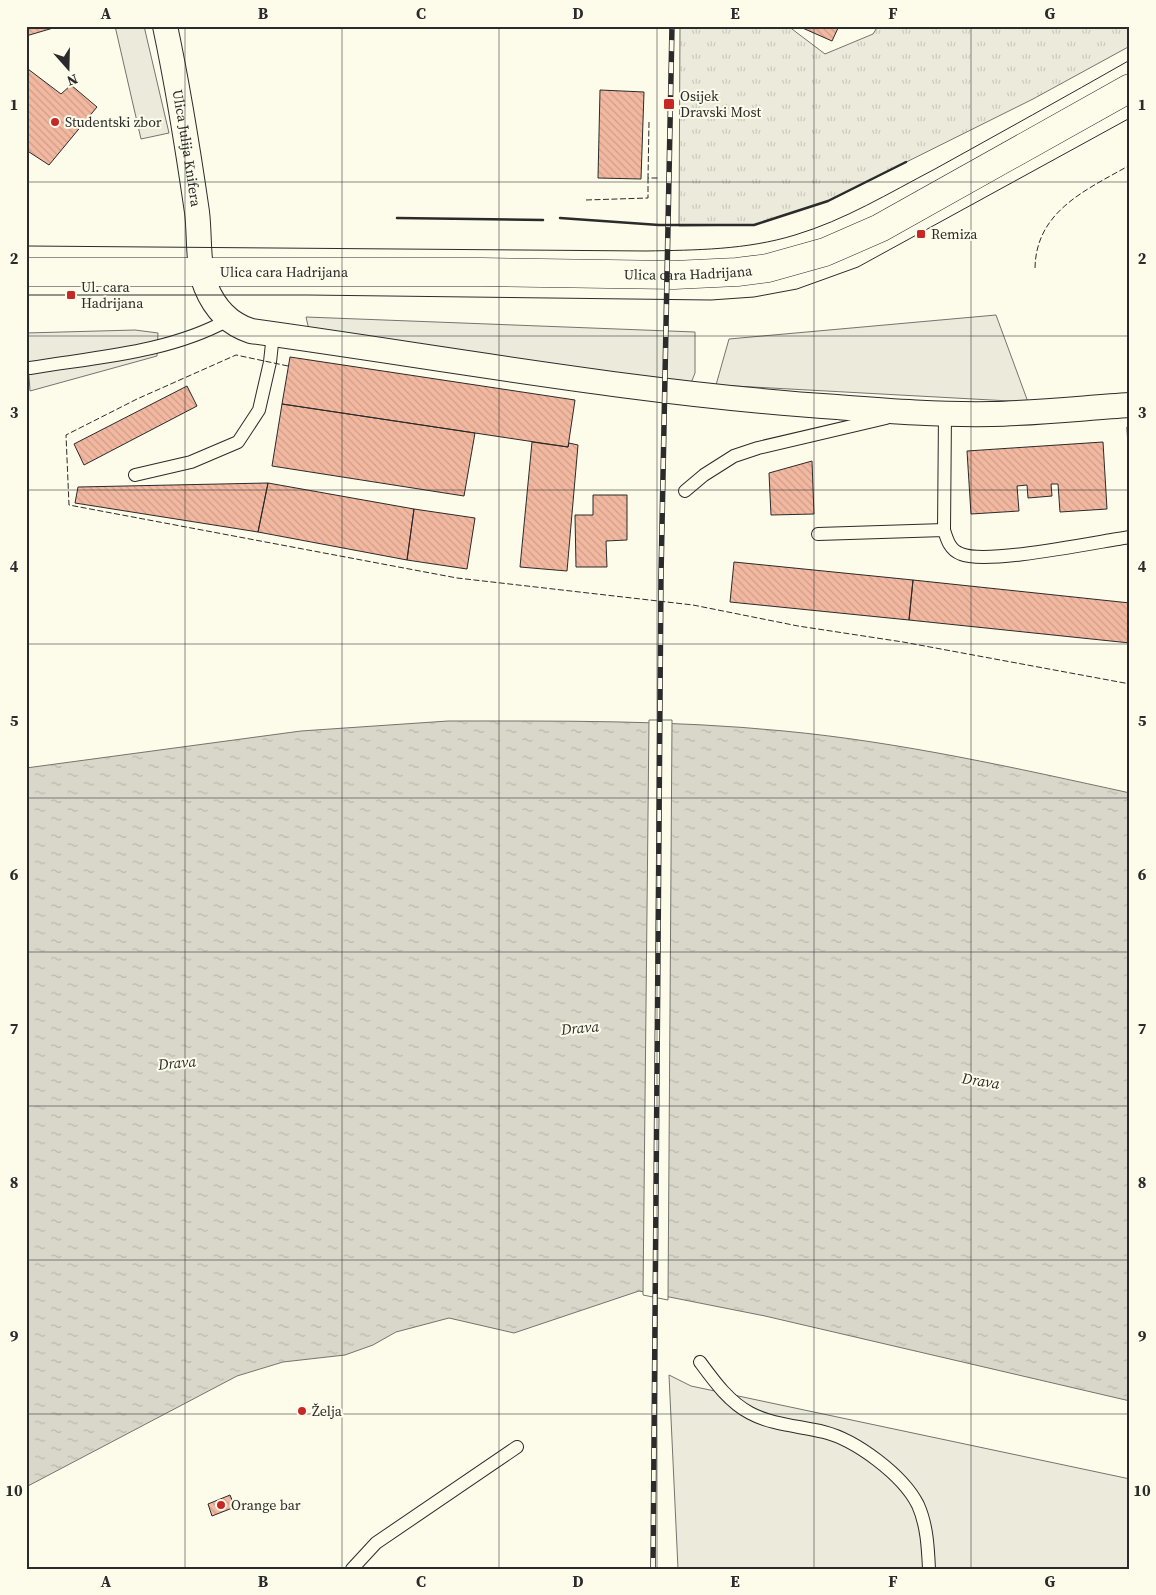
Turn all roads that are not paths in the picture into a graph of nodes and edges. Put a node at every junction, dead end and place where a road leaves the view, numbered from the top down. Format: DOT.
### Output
graph roads {
  1 [pos="165,26"];
  2 [pos="1130,88"];
  3 [pos="202,271"];
  4 [pos="26,272"];
  5 [pos="228,320"];
  6 [pos="273,334"];
  7 [pos="30,368"];
  8 [pos="1130,405"];
  9 [pos="908,412"];
  10 [pos="945,414"];
  11 [pos="135,475"];
  12 [pos="685,491"];
  13 [pos="944,530"];
  14 [pos="818,534"];
  15 [pos="1130,537"];
  16 [pos="700,1362"];
  17 [pos="516,1447"];
  18 [pos="352,1569"];
  19 [pos="928,1569"];
  1 -- 3 [label="street, Ulica Julija Knifera"];
  2 -- 3 [label="main road, Ulica cara Hadrijana"];
  3 -- 4 [label="main road, Ulica cara Hadrijana"];
  3 -- 5 [label="street, Ulica cara Hadrijana"];
  5 -- 6 [label="street"];
  5 -- 7 [label="lane"];
  6 -- 9 [label="street"];
  6 -- 11 [label="lane"];
  8 -- 10 [label="street"];
  9 -- 10 [label="street"];
  9 -- 12 [label="lane"];
  10 -- 13 [label="lane"];
  13 -- 14 [label="lane"];
  13 -- 15 [label="lane"];
  16 -- 19 [label="lane"];
  17 -- 18 [label="lane"];
}
